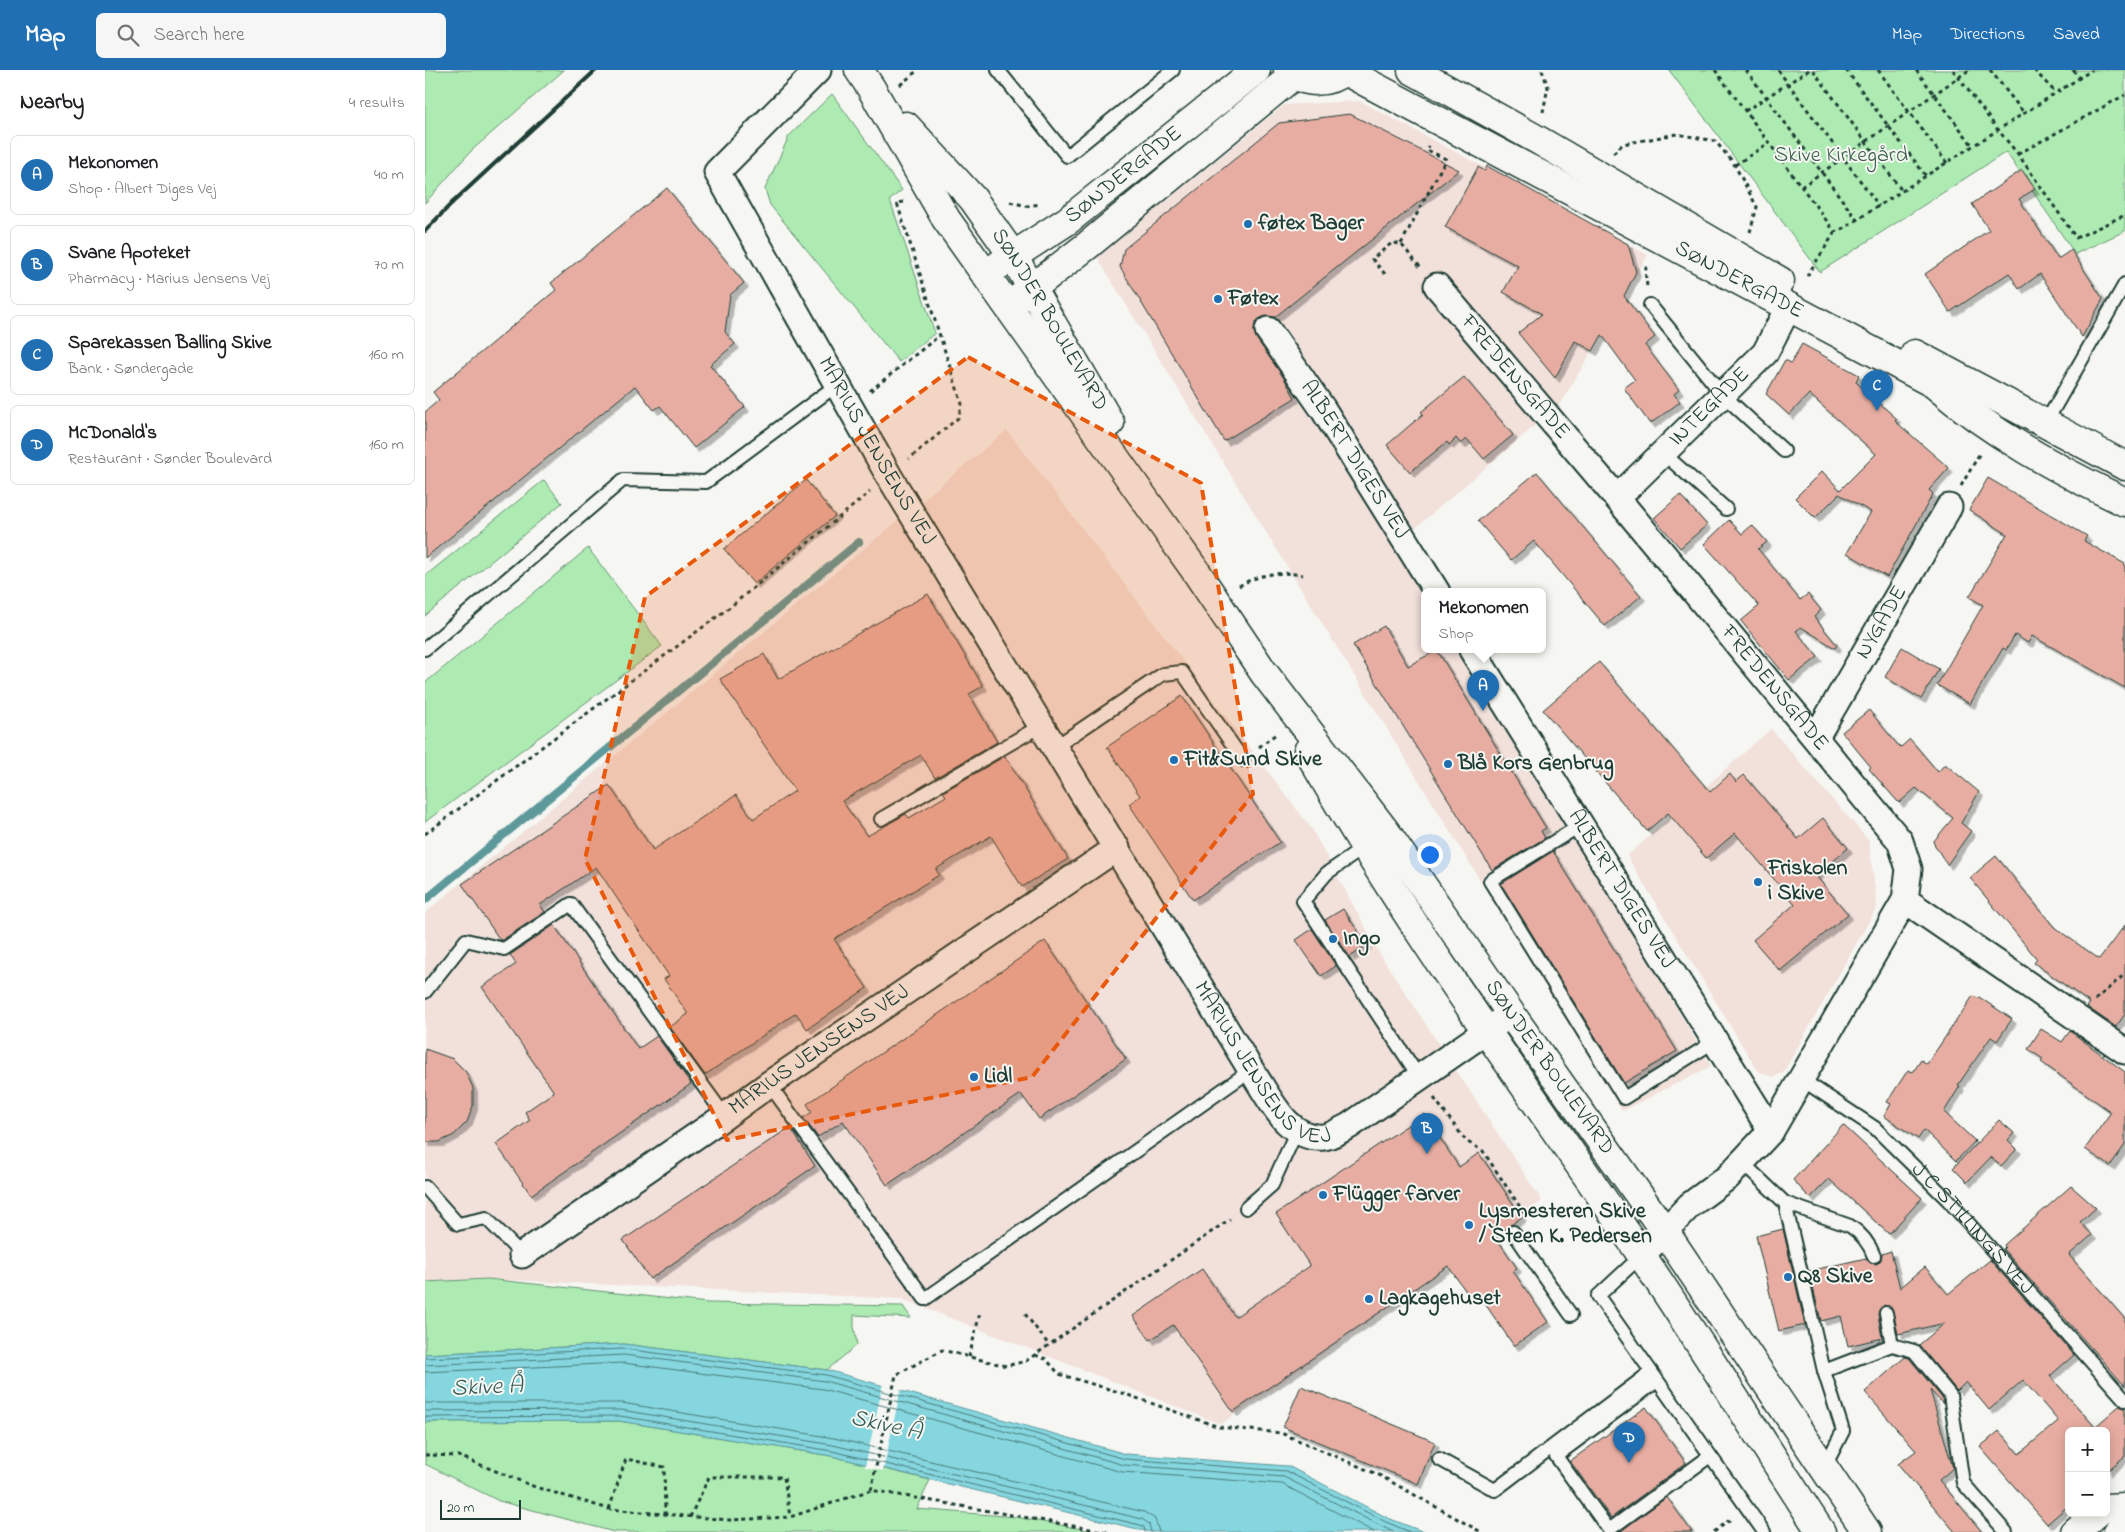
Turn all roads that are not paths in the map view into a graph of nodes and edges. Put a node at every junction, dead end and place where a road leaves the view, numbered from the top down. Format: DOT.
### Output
graph roads {
  1 [pos="818,70"];
  2 [pos="998,70"];
  3 [pos="1173,70"];
  4 [pos="1256,70"];
  5 [pos="1412,70"];
  6 [pos="1346,71"];
  7 [pos="1291,72"];
  8 [pos="865,79"];
  9 [pos="1013,256"];
  10 [pos="985,273"];
  11 [pos="2125,284"];
  12 [pos="1437,286"];
  13 [pos="1033,288"];
  14 [pos="1650,305"];
  15 [pos="1009,306"];
  16 [pos="1789,306"];
  17 [pos="1268,330"];
  18 [pos="838,384"];
  19 [pos="1723,395"];
  20 [pos="2045,424"];
  21 [pos="1784,451"];
  22 [pos="1663,453"];
  23 [pos="2125,466"];
  24 [pos="1617,498"];
  25 [pos="2125,502"];
  26 [pos="1949,507"];
  27 [pos="1725,509"];
  28 [pos="1197,574"];
  29 [pos="1435,588"];
  30 [pos="425,649"];
  31 [pos="1474,653"];
  32 [pos="1264,673"];
  33 [pos="1041,725"];
  34 [pos="1816,737"];
  35 [pos="1055,747"];
  36 [pos="1243,760"];
  37 [pos="881,819"];
  38 [pos="1581,825"];
  39 [pos="1376,839"];
  40 [pos="1117,848"];
  41 [pos="1905,900"];
  42 [pos="425,992"];
  43 [pos="1511,1014"];
  44 [pos="1485,1031"];
  45 [pos="1715,1041"];
  46 [pos="2125,1051"];
  47 [pos="1251,1070"];
  48 [pos="1419,1077"];
  49 [pos="1801,1080"];
  50 [pos="769,1084"];
  51 [pos="725,1116"];
  52 [pos="1297,1130"];
  53 [pos="1771,1131"];
  54 [pos="1742,1162"];
  55 [pos="425,1187"];
  56 [pos="1785,1202"];
  57 [pos="1246,1208"];
  58 [pos="1513,1232"];
  59 [pos="1665,1232"];
  60 [pos="522,1255"];
  61 [pos="1641,1256"];
  62 [pos="1874,1256"];
  63 [pos="1886,1313"];
  64 [pos="1571,1316"];
  65 [pos="1892,1346"];
  66 [pos="1823,1371"];
  67 [pos="1654,1377"];
  68 [pos="2125,1400"];
  69 [pos="1710,1456"];
  70 [pos="1439,1459"];
  71 [pos="1824,1468"];
  72 [pos="2125,1507"];
  73 [pos="2110,1508"];
  74 [pos="2092,1517"];
  75 [pos="2125,1522"];
  76 [pos="1764,1532"];
  77 [pos="1821,1532"];
  78 [pos="1867,1532"];
  79 [pos="2005,1532"];
  80 [pos="2075,1532"];
  81 [pos="2118,1532"];
  1 -- 18 [label="street, MARIUS JENSENS VEJ"];
  2 -- 3 [label="lane"];
  4 -- 9 [label="street, SØNDERGADE"];
  5 -- 20 [label="street, SØNDERGADE"];
  6 -- 7 [label="street"];
  6 -- 16 [label="street, SØNDERGADE"];
  7 -- 13 [label="street, SØNDERGADE"];
  8 -- 9 [label="street, SØNDER BOULEVARD"];
  8 -- 10 [label="street, SØNDER BOULEVARD"];
  9 -- 10 [label="street, SØNDERGADE"];
  9 -- 13 [label="street, SØNDER BOULEVARD"];
  10 -- 15 [label="street, SØNDER BOULEVARD"];
  11 -- 20 [label="lane"];
  12 -- 24 [label="street, FREDENSGADE"];
  13 -- 15 [label="street, SØNDERGADE"];
  13 -- 28 [label="street, SØNDER BOULEVARD"];
  14 -- 19 [label="lane"];
  15 -- 28 [label="street, SØNDER BOULEVARD"];
  16 -- 19 [label="street, INTEGADE"];
  16 -- 25 [label="street, SØNDERGADE"];
  17 -- 29 [label="street, ALBERT DIGES VEJ"];
  18 -- 30 [label="lane"];
  18 -- 33 [label="street, MARIUS JENSENS VEJ"];
  19 -- 21 [label="lane"];
  19 -- 22 [label="street, INTEGADE"];
  20 -- 23 [label="street, SØNDERGADE"];
  22 -- 24 [label="street, INTEGADE"];
  22 -- 27 [label="lane"];
  24 -- 34 [label="street, FREDENSGADE"];
  26 -- 34 [label="street, NYGADE"];
  28 -- 32 [label="street, SØNDER BOULEVARD"];
  31 -- 38 [label="street, ALBERT DIGES VEJ"];
  32 -- 39 [label="street, SØNDER BOULEVARD"];
  32 -- 39 [label="street, SØNDER BOULEVARD"];
  33 -- 35 [label="street, MARIUS JENSENS VEJ"];
  33 -- 37 [label="lane"];
  34 -- 41 [label="street, FREDENSGADE"];
  35 -- 36 [label="lane"];
  35 -- 40 [label="street, MARIUS JENSENS VEJ"];
  38 -- 45 [label="street, ALBERT DIGES VEJ"];
  38 -- 45 [label="lane"];
  39 -- 43 [label="street, SØNDER BOULEVARD"];
  39 -- 44 [label="street, SØNDER BOULEVARD"];
  39 -- 48 [label="lane"];
  40 -- 47 [label="street, MARIUS JENSENS VEJ"];
  40 -- 50 [label="street, MARIUS JENSENS VEJ"];
  41 -- 46 [label="street"];
  41 -- 49 [label="street"];
  42 -- 51 [label="lane"];
  43 -- 44 [label="street, MARIUS JENSENS VEJ"];
  43 -- 59 [label="street, SØNDER BOULEVARD"];
  44 -- 48 [label="street, MARIUS JENSENS VEJ"];
  44 -- 61 [label="street, SØNDER BOULEVARD"];
  45 -- 53 [label="street, ALBERT DIGES VEJ"];
  47 -- 50 [label="lane"];
  47 -- 52 [label="street, MARIUS JENSENS VEJ"];
  48 -- 52 [label="street, MARIUS JENSENS VEJ"];
  49 -- 53 [label="street"];
  49 -- 68 [label="lane, J C STILLINGS VEJ"];
  50 -- 51 [label="street, MARIUS JENSENS VEJ"];
  51 -- 60 [label="street, MARIUS JENSENS VEJ"];
  52 -- 57 [label="lane"];
  53 -- 54 [label="street"];
  54 -- 56 [label="lane"];
  54 -- 59 [label="street"];
  55 -- 60 [label="lane"];
  56 -- 62 [label="lane"];
  56 -- 66 [label="lane"];
  58 -- 64 [label="lane"];
  59 -- 61 [label="street"];
  59 -- 71 [label="street, SØNDER BOULEVARD"];
  61 -- 67 [label="lane"];
  61 -- 77 [label="street, SØNDER BOULEVARD"];
  63 -- 65 [label="lane"];
  65 -- 66 [label="lane"];
  65 -- 79 [label="lane"];
  66 -- 71 [label="lane"];
  67 -- 69 [label="lane"];
  67 -- 69 [label="lane"];
  67 -- 70 [label="lane"];
  69 -- 76 [label="lane"];
  71 -- 78 [label="street, SØNDER BOULEVARD"];
  72 -- 73 [label="street"];
  74 -- 80 [label="street"];
  75 -- 81 [label="street"];
}
